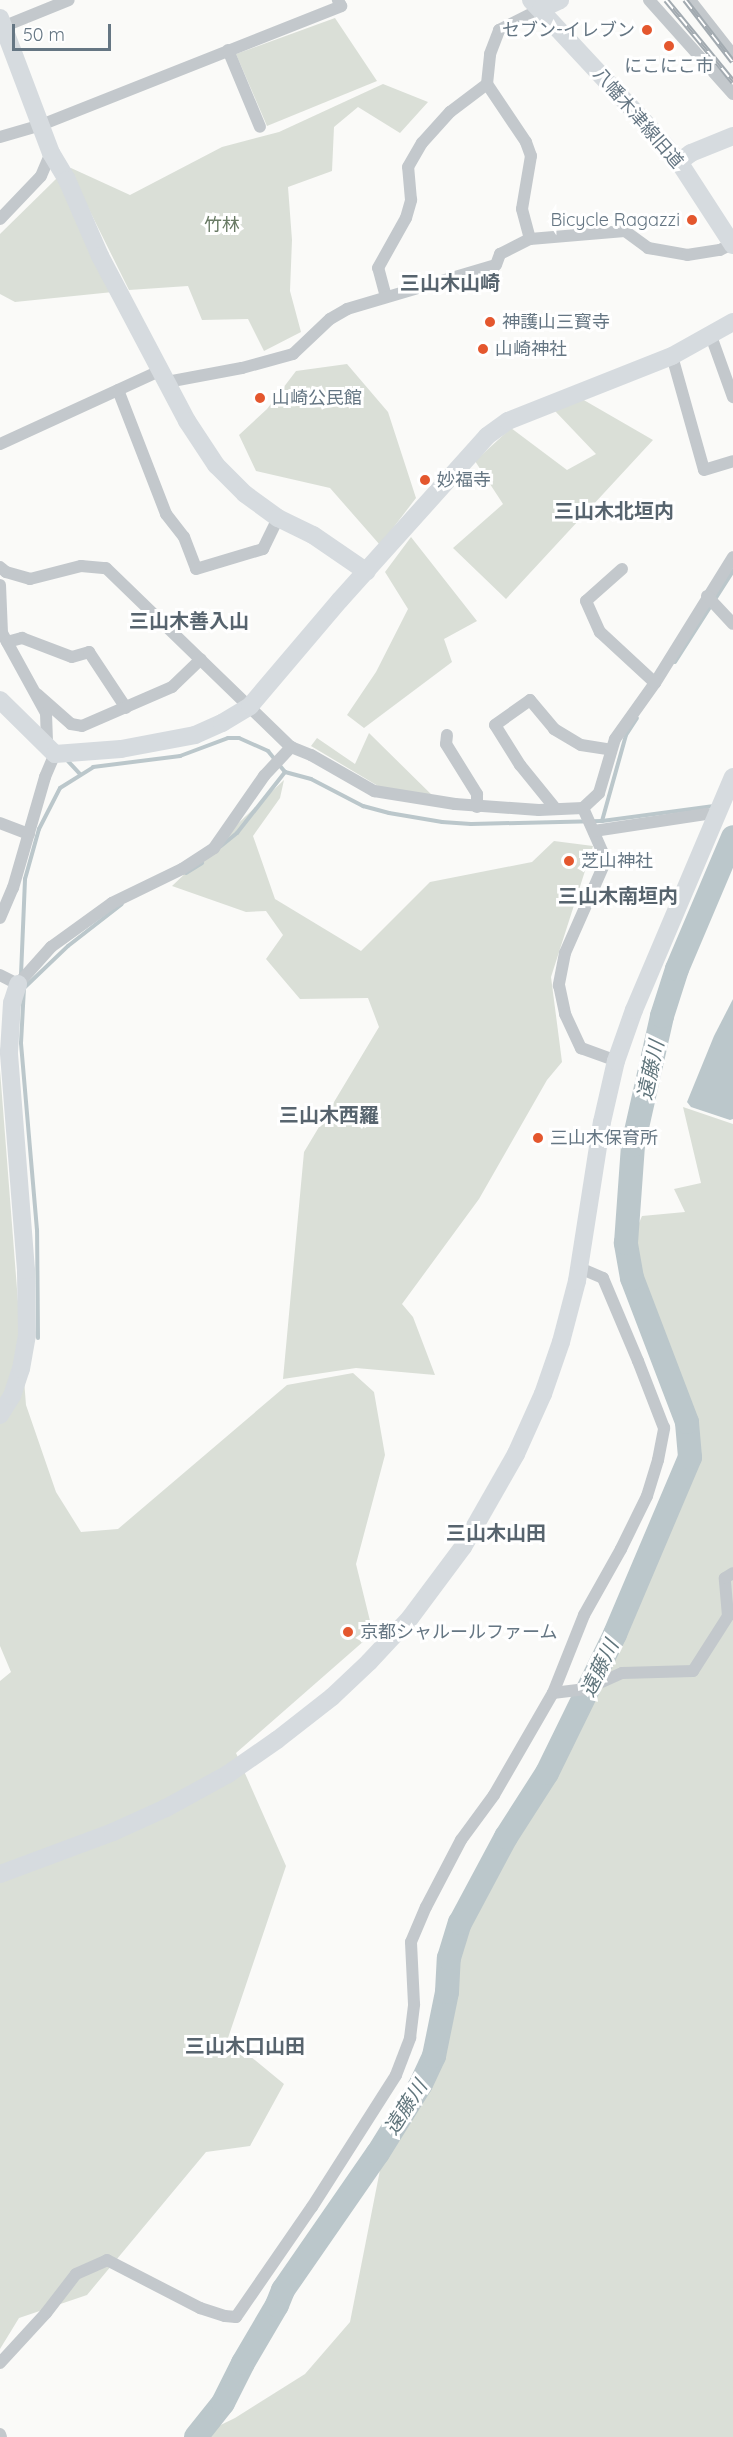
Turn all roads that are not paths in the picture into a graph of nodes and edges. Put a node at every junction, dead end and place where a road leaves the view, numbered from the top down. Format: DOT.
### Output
graph roads {
  1 [pos="69,0"];
  2 [pos="338,0"];
  3 [pos="560,0"];
  4 [pos="649,0"];
  5 [pos="690,0"];
  6 [pos="536,4"];
  7 [pos="1,24"];
  8 [pos="228,50"];
  9 [pos="733,55"];
  10 [pos="487,84"];
  11 [pos="733,94"];
  12 [pos="41,124"];
  13 [pos="260,127"];
  14 [pos="733,136"];
  15 [pos="0,137"];
  16 [pos="51,153"];
  17 [pos="679,162"];
  18 [pos="0,219"];
  19 [pos="531,239"];
  20 [pos="733,244"];
  21 [pos="386,297"];
  22 [pos="733,322"];
  23 [pos="711,336"];
  24 [pos="672,356"];
  25 [pos="165,376"];
  26 [pos="117,390"];
  27 [pos="733,397"];
  28 [pos="0,444"];
  29 [pos="733,461"];
  30 [pos="278,518"];
  31 [pos="733,557"];
  32 [pos="0,567"];
  33 [pos="622,569"];
  34 [pos="367,572"];
  35 [pos="0,585"];
  36 [pos="707,596"];
  37 [pos="733,624"];
  38 [pos="8,642"];
  39 [pos="201,659"];
  40 [pos="655,683"];
  41 [pos="36,694"];
  42 [pos="0,700"];
  43 [pos="250,706"];
  44 [pos="126,708"];
  45 [pos="447,735"];
  46 [pos="291,747"];
  47 [pos="51,750"];
  48 [pos="611,750"];
  49 [pos="733,777"];
  50 [pos="477,807"];
  51 [pos="555,808"];
  52 [pos="584,810"];
  53 [pos="716,817"];
  54 [pos="0,823"];
  55 [pos="592,828"];
  56 [pos="29,834"];
  57 [pos="0,918"];
  58 [pos="0,975"];
  59 [pos="18,984"];
  60 [pos="616,1061"];
  61 [pos="579,1268"];
  62 [pos="0,1415"];
  63 [pos="733,1573"];
  64 [pos="554,1693"];
  65 [pos="0,1874"];
  66 [pos="0,2363"];
  1 -- 7 [label="street"];
  2 -- 8 [label="street"];
  3 -- 6 [label="street"];
  4 -- 11 [label="street"];
  5 -- 9 [label="street"];
  6 -- 10 [label="street"];
  6 -- 17 [label="street, 八幡木津線旧道"];
  7 -- 12 [label="street"];
  8 -- 12 [label="street"];
  8 -- 13 [label="street"];
  10 -- 19 [label="street"];
  10 -- 21 [label="street"];
  12 -- 15 [label="street"];
  12 -- 16 [label="street"];
  14 -- 17 [label="street"];
  16 -- 18 [label="street"];
  16 -- 25 [label="street"];
  17 -- 20 [label="street, 八幡木津線旧道"];
  19 -- 20 [label="street"];
  19 -- 21 [label="street"];
  21 -- 25 [label="street"];
  22 -- 23 [label="street"];
  23 -- 24 [label="street"];
  23 -- 27 [label="street"];
  24 -- 29 [label="street"];
  24 -- 34 [label="street"];
  25 -- 26 [label="street"];
  25 -- 30 [label="street"];
  26 -- 28 [label="street"];
  26 -- 30 [label="street"];
  30 -- 34 [label="street"];
  31 -- 36 [label="street"];
  32 -- 39 [label="street"];
  33 -- 40 [label="street"];
  34 -- 43 [label="street"];
  35 -- 38 [label="street"];
  36 -- 37 [label="street"];
  36 -- 40 [label="street"];
  38 -- 41 [label="street"];
  38 -- 44 [label="street"];
  39 -- 43 [label="street"];
  39 -- 44 [label="street"];
  40 -- 48 [label="street"];
  41 -- 44 [label="street"];
  41 -- 47 [label="street"];
  42 -- 47 [label="street"];
  43 -- 46 [label="street"];
  43 -- 47 [label="street"];
  45 -- 50 [label="street"];
  46 -- 50 [label="street"];
  46 -- 59 [label="street"];
  47 -- 56 [label="street"];
  48 -- 51 [label="street"];
  48 -- 52 [label="street"];
  49 -- 53 [label="street"];
  50 -- 51 [label="street"];
  51 -- 52 [label="street"];
  52 -- 55 [label="street"];
  53 -- 55 [label="street"];
  53 -- 60 [label="street"];
  54 -- 56 [label="street"];
  55 -- 60 [label="street"];
  56 -- 57 [label="street"];
  58 -- 59 [label="street"];
  59 -- 62 [label="street"];
  60 -- 61 [label="street"];
  61 -- 64 [label="street"];
  61 -- 65 [label="street"];
  63 -- 64 [label="street"];
  64 -- 66 [label="street"];
}
